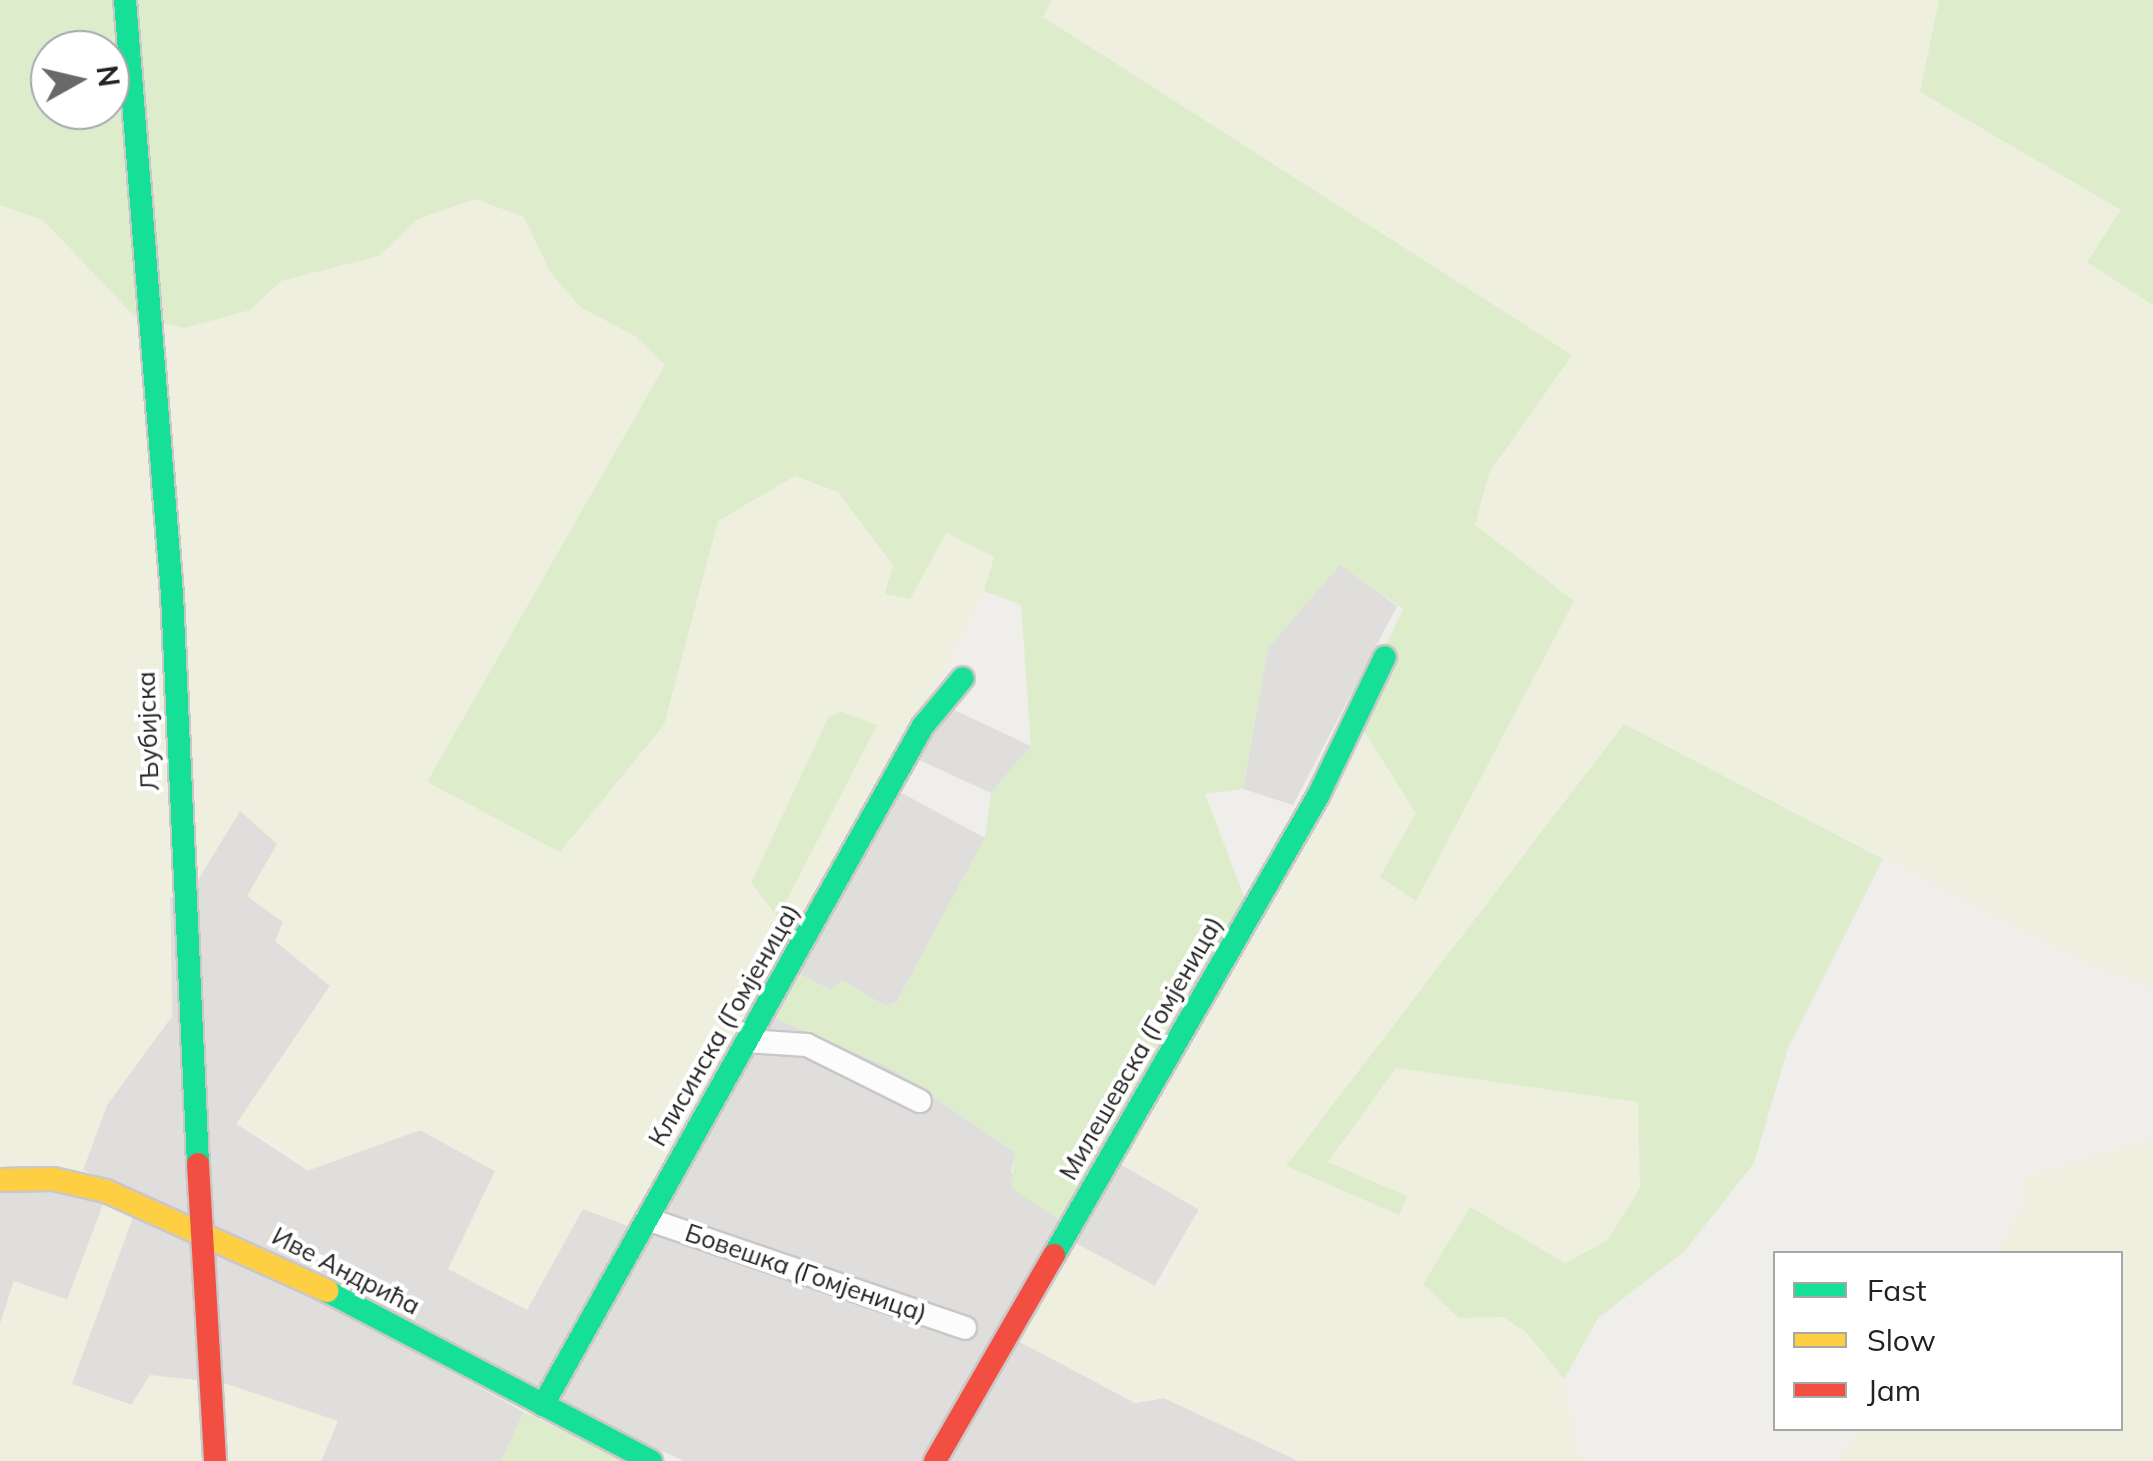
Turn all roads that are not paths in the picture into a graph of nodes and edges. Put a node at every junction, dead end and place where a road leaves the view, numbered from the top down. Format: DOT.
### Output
graph roads {
  1 [pos="124,0"];
  2 [pos="1384,658"];
  3 [pos="962,678"];
  4 [pos="746,1041"];
  5 [pos="920,1100"];
  6 [pos="0,1180"];
  7 [pos="647,1219"];
  8 [pos="200,1232"];
  9 [pos="964,1328"];
  10 [pos="543,1406"];
  11 [pos="215,1461"];
  12 [pos="651,1461"];
  13 [pos="935,1461"];
  1 -- 8 [label="street, Љубијска"];
  2 -- 13 [label="street, Милешевска (Гомјеница)"];
  3 -- 4 [label="street, Клисинска (Гомјеница)"];
  4 -- 5 [label="street"];
  4 -- 7 [label="street, Клисинска (Гомјеница)"];
  6 -- 8 [label="street, Иве Андрића"];
  7 -- 9 [label="street, Бовешка (Гомјеница)"];
  7 -- 10 [label="street, Клисинска (Гомјеница)"];
  8 -- 10 [label="street, Иве Андрића"];
  8 -- 11 [label="street, Љубијска"];
  10 -- 12 [label="street, Иве Андрића"];
}
